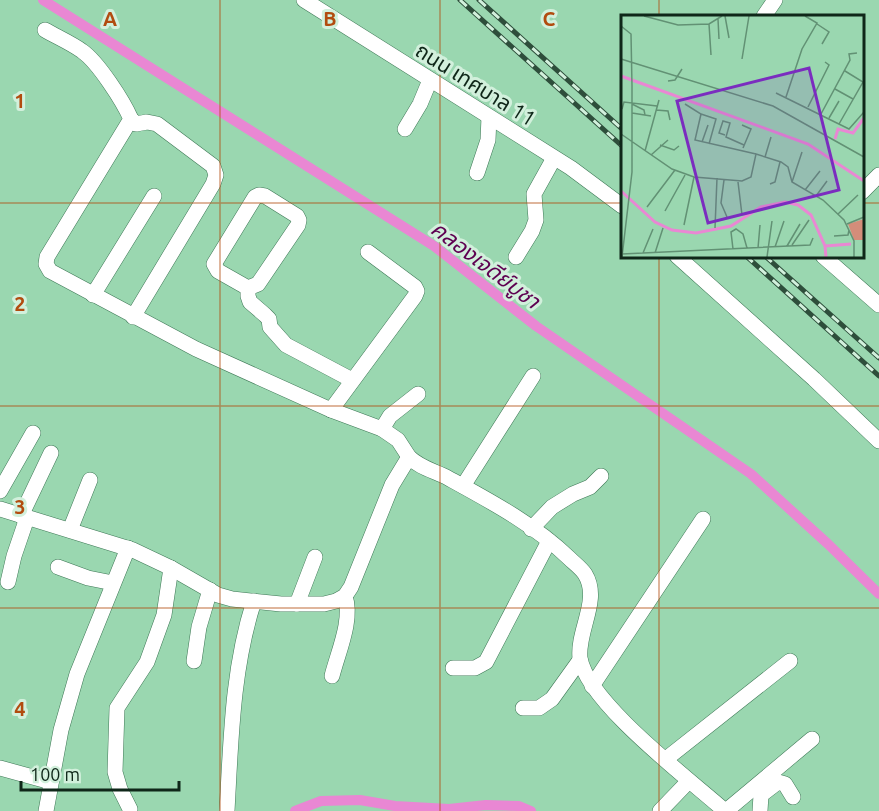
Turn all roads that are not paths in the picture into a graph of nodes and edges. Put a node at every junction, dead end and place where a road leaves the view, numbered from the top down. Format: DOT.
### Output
graph roads {
  1 [pos="304,0"];
  2 [pos="775,0"];
  3 [pos="765,15"];
  4 [pos="45,30"];
  5 [pos="430,80"];
  6 [pos="489,117"];
  7 [pos="131,118"];
  8 [pos="405,129"];
  9 [pos="554,158"];
  10 [pos="477,173"];
  11 [pos="879,175"];
  12 [pos="864,190"];
  13 [pos="154,196"];
  14 [pos="621,205"];
  15 [pos="368,252"];
  16 [pos="516,257"];
  17 [pos="679,258"];
  18 [pos="825,258"];
  19 [pos="248,288"];
  20 [pos="93,295"];
  21 [pos="879,305"];
  22 [pos="133,317"];
  23 [pos="533,376"];
  24 [pos="352,380"];
  25 [pos="418,394"];
  26 [pos="331,410"];
  27 [pos="382,429"];
  28 [pos="33,433"];
  29 [pos="879,441"];
  30 [pos="51,453"];
  31 [pos="409,457"];
  32 [pos="602,476"];
  33 [pos="90,480"];
  34 [pos="2,485"];
  35 [pos="463,486"];
  36 [pos="0,509"];
  37 [pos="24,517"];
  38 [pos="703,519"];
  39 [pos="531,529"];
  40 [pos="70,530"];
  41 [pos="549,541"];
  42 [pos="128,548"];
  43 [pos="315,557"];
  44 [pos="58,567"];
  45 [pos="171,568"];
  46 [pos="8,582"];
  47 [pos="113,583"];
  48 [pos="210,590"];
  49 [pos="345,596"];
  50 [pos="254,601"];
  51 [pos="297,604"];
  52 [pos="580,660"];
  53 [pos="194,661"];
  54 [pos="790,661"];
  55 [pos="453,668"];
  56 [pos="332,676"];
  57 [pos="592,686"];
  58 [pos="524,708"];
  59 [pos="812,739"];
  60 [pos="666,759"];
  61 [pos="0,768"];
  62 [pos="686,781"];
  63 [pos="51,782"];
  64 [pos="793,797"];
  65 [pos="130,809"];
  66 [pos="46,811"];
  67 [pos="227,811"];
  68 [pos="660,811"];
  69 [pos="712,811"];
  70 [pos="725,811"];
  71 [pos="760,811"];
  1 -- 5 [label="street, ถนน เทศบาล 11"];
  2 -- 3 [label="street"];
  4 -- 7 [label="street"];
  5 -- 6 [label="street, ถนน เทศบาล 11"];
  5 -- 8 [label="street"];
  6 -- 9 [label="street, ถนน เทศบาล 11"];
  6 -- 10 [label="street"];
  7 -- 20 [label="street"];
  7 -- 22 [label="street"];
  9 -- 14 [label="street, ถนน เทศบาล 11"];
  9 -- 16 [label="street"];
  11 -- 12 [label="street"];
  13 -- 20 [label="street"];
  15 -- 24 [label="street"];
  17 -- 29 [label="street"];
  18 -- 21 [label="street"];
  19 -- 19 [label="street"];
  19 -- 24 [label="street"];
  20 -- 22 [label="street"];
  22 -- 26 [label="street"];
  23 -- 35 [label="street"];
  24 -- 26 [label="street"];
  25 -- 27 [label="street"];
  26 -- 27 [label="street"];
  27 -- 31 [label="street"];
  28 -- 34 [label="street"];
  30 -- 37 [label="street"];
  31 -- 35 [label="street"];
  31 -- 49 [label="street"];
  32 -- 39 [label="street"];
  33 -- 40 [label="street"];
  35 -- 39 [label="street"];
  36 -- 37 [label="street"];
  37 -- 40 [label="street"];
  37 -- 46 [label="street"];
  38 -- 57 [label="street"];
  39 -- 41 [label="street"];
  40 -- 42 [label="street"];
  41 -- 52 [label="street"];
  41 -- 55 [label="street"];
  42 -- 45 [label="street"];
  42 -- 47 [label="street"];
  43 -- 51 [label="street"];
  44 -- 47 [label="street"];
  45 -- 48 [label="street"];
  45 -- 65 [label="street"];
  47 -- 63 [label="street"];
  48 -- 50 [label="street"];
  48 -- 53 [label="street"];
  49 -- 51 [label="street"];
  49 -- 56 [label="street"];
  50 -- 51 [label="street"];
  50 -- 67 [label="street"];
  52 -- 57 [label="street"];
  52 -- 58 [label="street"];
  54 -- 60 [label="street"];
  57 -- 60 [label="street"];
  59 -- 70 [label="street"];
  60 -- 62 [label="street"];
  61 -- 63 [label="street"];
  62 -- 68 [label="street"];
  62 -- 69 [label="street"];
  62 -- 70 [label="street"];
  63 -- 66 [label="street"];
  64 -- 71 [label="street"];
}
